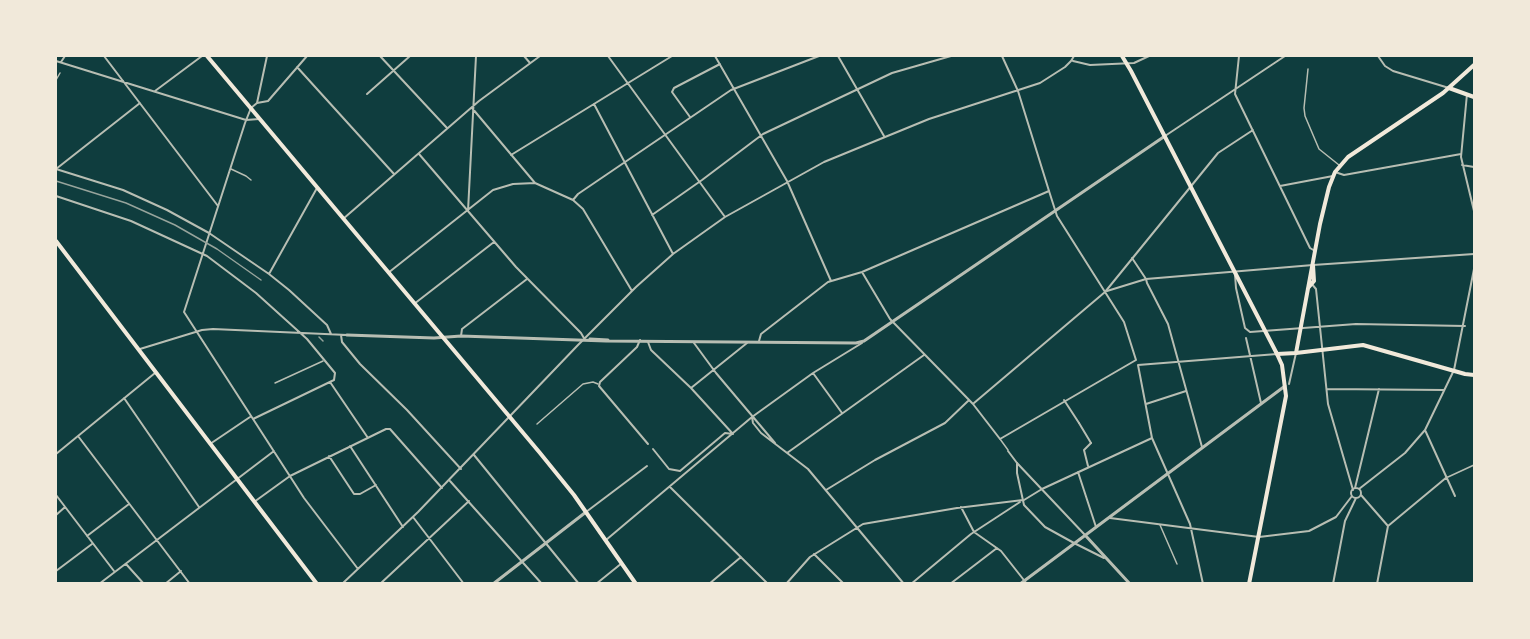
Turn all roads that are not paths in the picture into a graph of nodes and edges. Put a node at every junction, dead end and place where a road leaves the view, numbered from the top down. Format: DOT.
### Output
graph roads {
  1 [pos="65,56"];
  2 [pos="106,56"];
  3 [pos="202,56"];
  4 [pos="207,56"];
  5 [pos="267,56"];
  6 [pos="307,56"];
  7 [pos="380,56"];
  8 [pos="410,56"];
  9 [pos="476,56"];
  10 [pos="524,56"];
  11 [pos="540,56"];
  12 [pos="608,56"];
  13 [pos="672,56"];
  14 [pos="715,56"];
  15 [pos="819,56"];
  16 [pos="838,56"];
  17 [pos="951,56"];
  18 [pos="1002,56"];
  19 [pos="1074,56"];
  20 [pos="1122,56"];
  21 [pos="1149,56"];
  22 [pos="1239,56"];
  23 [pos="1285,56"];
  24 [pos="1378,56"];
  25 [pos="56,61"];
  26 [pos="1071,61"];
  27 [pos="61,62"];
  28 [pos="530,63"];
  29 [pos="1127,63"];
  30 [pos="720,64"];
  31 [pos="1474,65"];
  32 [pos="297,67"];
  33 [pos="1308,69"];
  34 [pos="394,70"];
  35 [pos="60,73"];
  36 [pos="56,80"];
  37 [pos="123,82"];
  38 [pos="628,83"];
  39 [pos="734,88"];
  40 [pos="1235,88"];
  41 [pos="1449,88"];
  42 [pos="857,89"];
  43 [pos="155,91"];
  44 [pos="1018,91"];
  45 [pos="367,94"];
  46 [pos="1467,94"];
  47 [pos="1474,97"];
  48 [pos="140,103"];
  49 [pos="257,103"];
  50 [pos="594,104"];
  51 [pos="251,108"];
  52 [pos="472,108"];
  53 [pos="690,117"];
  54 [pos="259,118"];
  55 [pos="246,120"];
  56 [pos="447,128"];
  57 [pos="1253,130"];
  58 [pos="664,134"];
  59 [pos="761,136"];
  60 [pos="884,136"];
  61 [pos="1165,136"];
  62 [pos="418,153"];
  63 [pos="1461,154"];
  64 [pos="511,155"];
  65 [pos="624,162"];
  66 [pos="1462,165"];
  67 [pos="1340,166"];
  68 [pos="1474,167"];
  69 [pos="56,169"];
  70 [pos="230,169"];
  71 [pos="394,174"];
  72 [pos="1334,174"];
  73 [pos="251,180"];
  74 [pos="699,182"];
  75 [pos="787,182"];
  76 [pos="535,183"];
  77 [pos="1191,186"];
  78 [pos="1280,186"];
  79 [pos="317,188"];
  80 [pos="1049,191"];
  81 [pos="56,196"];
  82 [pos="573,200"];
  83 [pos="218,206"];
  84 [pos="468,211"];
  85 [pos="1056,211"];
  86 [pos="1474,211"];
  87 [pos="652,215"];
  88 [pos="725,217"];
  89 [pos="344,219"];
  90 [pos="209,235"];
  91 [pos="56,241"];
  92 [pos="494,242"];
  93 [pos="1315,251"];
  94 [pos="203,253"];
  95 [pos="673,254"];
  96 [pos="1474,254"];
  97 [pos="1132,258"];
  98 [pos="1313,265"];
  99 [pos="1474,269"];
  100 [pos="1235,271"];
  101 [pos="862,272"];
  102 [pos="388,273"];
  103 [pos="269,274"];
  104 [pos="527,279"];
  105 [pos="1146,279"];
  106 [pos="831,281"];
  107 [pos="1310,283"];
  108 [pos="632,291"];
  109 [pos="1105,292"];
  110 [pos="414,304"];
  111 [pos="893,322"];
  112 [pos="1464,326"];
  113 [pos="1320,327"];
  114 [pos="1300,328"];
  115 [pos="1265,331"];
  116 [pos="196,332"];
  117 [pos="300,332"];
  118 [pos="331,334"];
  119 [pos="341,335"];
  120 [pos="347,335"];
  121 [pos="461,336"];
  122 [pos="443,338"];
  123 [pos="1246,338"];
  124 [pos="585,340"];
  125 [pos="640,340"];
  126 [pos="648,340"];
  127 [pos="692,341"];
  128 [pos="748,341"];
  129 [pos="759,341"];
  130 [pos="864,341"];
  131 [pos="852,343"];
  132 [pos="853,349"];
  133 [pos="138,350"];
  134 [pos="1323,350"];
  135 [pos="1296,353"];
  136 [pos="1277,354"];
  137 [pos="924,355"];
  138 [pos="1250,356"];
  139 [pos="324,360"];
  140 [pos="1178,361"];
  141 [pos="1136,363"];
  142 [pos="715,370"];
  143 [pos="1454,370"];
  144 [pos="156,373"];
  145 [pos="813,373"];
  146 [pos="1474,375"];
  147 [pos="330,382"];
  148 [pos="275,383"];
  149 [pos="599,384"];
  150 [pos="1287,385"];
  151 [pos="691,388"];
  152 [pos="1327,388"];
  153 [pos="1379,389"];
  154 [pos="1445,390"];
  155 [pos="1187,391"];
  156 [pos="124,398"];
  157 [pos="968,400"];
  158 [pos="1064,400"];
  159 [pos="1261,403"];
  160 [pos="973,404"];
  161 [pos="1146,404"];
  162 [pos="842,413"];
  163 [pos="752,417"];
  164 [pos="252,418"];
  165 [pos="510,418"];
  166 [pos="537,424"];
  167 [pos="1425,430"];
  168 [pos="733,434"];
  169 [pos="78,436"];
  170 [pos="368,438"];
  171 [pos="1152,438"];
  172 [pos="1000,439"];
  173 [pos="210,444"];
  174 [pos="648,444"];
  175 [pos="350,446"];
  176 [pos="1203,447"];
  177 [pos="653,449"];
  178 [pos="274,451"];
  179 [pos="1008,451"];
  180 [pos="787,453"];
  181 [pos="56,454"];
  182 [pos="474,455"];
  183 [pos="329,456"];
  184 [pos="1017,463"];
  185 [pos="1474,465"];
  186 [pos="647,466"];
  187 [pos="1088,467"];
  188 [pos="461,469"];
  189 [pos="1077,471"];
  190 [pos="1168,473"];
  191 [pos="290,476"];
  192 [pos="1448,477"];
  193 [pos="237,479"];
  194 [pos="450,480"];
  195 [pos="376,485"];
  196 [pos="670,487"];
  197 [pos="442,488"];
  198 [pos="1042,489"];
  199 [pos="1356,489"];
  200 [pos="826,490"];
  201 [pos="56,495"];
  202 [pos="1361,495"];
  203 [pos="1352,496"];
  204 [pos="1455,496"];
  205 [pos="1356,498"];
  206 [pos="1023,500"];
  207 [pos="469,501"];
  208 [pos="254,502"];
  209 [pos="129,504"];
  210 [pos="65,507"];
  211 [pos="962,507"];
  212 [pos="200,508"];
  213 [pos="586,512"];
  214 [pos="56,514"];
  215 [pos="414,517"];
  216 [pos="1109,517"];
  217 [pos="1160,524"];
  218 [pos="1096,526"];
  219 [pos="1388,526"];
  220 [pos="403,527"];
  221 [pos="857,527"];
  222 [pos="1191,529"];
  223 [pos="974,532"];
  224 [pos="1085,535"];
  225 [pos="87,536"];
  226 [pos="1259,537"];
  227 [pos="429,538"];
  228 [pos="156,540"];
  229 [pos="606,540"];
  230 [pos="93,543"];
  231 [pos="545,543"];
  232 [pos="1074,543"];
  233 [pos="998,548"];
  234 [pos="814,554"];
  235 [pos="741,557"];
  236 [pos="1107,559"];
  237 [pos="522,561"];
  238 [pos="622,563"];
  239 [pos="126,564"];
  240 [pos="1177,564"];
  241 [pos="358,569"];
  242 [pos="56,571"];
  243 [pos="114,572"];
  244 [pos="181,572"];
  245 [pos="957,578"];
  246 [pos="1026,582"];
  247 [pos="99,584"];
  248 [pos="144,584"];
  249 [pos="165,584"];
  250 [pos="190,584"];
  251 [pos="317,584"];
  252 [pos="342,584"];
  253 [pos="380,584"];
  254 [pos="464,584"];
  255 [pos="493,584"];
  256 [pos="542,584"];
  257 [pos="579,584"];
  258 [pos="596,584"];
  259 [pos="636,584"];
  260 [pos="709,584"];
  261 [pos="768,584"];
  262 [pos="786,584"];
  263 [pos="844,584"];
  264 [pos="904,584"];
  265 [pos="911,584"];
  266 [pos="950,584"];
  267 [pos="962,584"];
  268 [pos="1020,584"];
  269 [pos="1130,584"];
  270 [pos="1203,584"];
  271 [pos="1249,584"];
  272 [pos="1333,584"];
  273 [pos="1377,584"];
  1 -- 27 [label="street"];
  2 -- 37 [label="street"];
  3 -- 43 [label="street"];
  4 -- 51 [label="main road"];
  5 -- 49 [label="street"];
  6 -- 32 [label="street"];
  7 -- 34 [label="street"];
  8 -- 34 [label="street"];
  9 -- 52 [label="street"];
  10 -- 28 [label="street"];
  11 -- 28 [label="street"];
  12 -- 38 [label="street"];
  13 -- 38 [label="street"];
  14 -- 30 [label="street"];
  15 -- 39 [label="street"];
  16 -- 42 [label="street"];
  17 -- 42 [label="street"];
  18 -- 44 [label="street"];
  19 -- 26 [label="street"];
  20 -- 29 [label="main road"];
  21 -- 29 [label="street"];
  22 -- 40 [label="street"];
  23 -- 40 [label="street"];
  24 -- 41 [label="street"];
  25 -- 27 [label="street"];
  26 -- 29 [label="street"];
  26 -- 44 [label="street"];
  27 -- 37 [label="street"];
  28 -- 52 [label="street"];
  29 -- 61 [label="main road"];
  30 -- 39 [label="street"];
  30 -- 53 [label="street"];
  31 -- 41 [label="main road"];
  32 -- 49 [label="street"];
  32 -- 71 [label="street"];
  33 -- 67 [label="lane"];
  34 -- 45 [label="street"];
  34 -- 56 [label="street"];
  35 -- 36 [label="lane"];
  37 -- 43 [label="street"];
  37 -- 48 [label="street"];
  38 -- 50 [label="street"];
  38 -- 58 [label="street"];
  39 -- 53 [label="street"];
  39 -- 59 [label="street"];
  40 -- 57 [label="street"];
  40 -- 61 [label="street"];
  41 -- 46 [label="main road"];
  41 -- 67 [label="main road"];
  42 -- 59 [label="street"];
  42 -- 60 [label="street"];
  43 -- 55 [label="street"];
  44 -- 60 [label="street"];
  44 -- 80 [label="street"];
  46 -- 47 [label="main road"];
  46 -- 63 [label="street"];
  48 -- 69 [label="street"];
  48 -- 83 [label="street"];
  49 -- 51 [label="street"];
  50 -- 64 [label="street"];
  50 -- 65 [label="street"];
  51 -- 54 [label="main road"];
  51 -- 55 [label="street"];
  52 -- 56 [label="street"];
  52 -- 64 [label="street"];
  52 -- 84 [label="street"];
  53 -- 58 [label="street"];
  54 -- 55 [label="street"];
  54 -- 79 [label="main road"];
  55 -- 70 [label="street"];
  56 -- 62 [label="street"];
  57 -- 77 [label="street"];
  57 -- 78 [label="street"];
  58 -- 65 [label="street"];
  58 -- 74 [label="street"];
  59 -- 74 [label="street"];
  59 -- 75 [label="street"];
  60 -- 75 [label="street"];
  61 -- 77 [label="main road"];
  61 -- 85 [label="street"];
  62 -- 71 [label="street"];
  62 -- 84 [label="street"];
  63 -- 66 [label="street"];
  63 -- 72 [label="street"];
  64 -- 76 [label="street"];
  65 -- 82 [label="street"];
  65 -- 87 [label="street"];
  66 -- 68 [label="street"];
  66 -- 86 [label="street"];
  67 -- 72 [label="main road"];
  69 -- 90 [label="street"];
  70 -- 73 [label="lane"];
  70 -- 83 [label="street"];
  71 -- 89 [label="street"];
  72 -- 78 [label="street"];
  72 -- 93 [label="main road"];
  74 -- 87 [label="street"];
  74 -- 88 [label="street"];
  75 -- 88 [label="street"];
  75 -- 106 [label="street"];
  76 -- 82 [label="street"];
  76 -- 84 [label="street"];
  77 -- 97 [label="street"];
  77 -- 100 [label="main road"];
  78 -- 93 [label="street"];
  79 -- 89 [label="main road"];
  79 -- 103 [label="street"];
  80 -- 85 [label="street"];
  80 -- 101 [label="street"];
  81 -- 94 [label="street"];
  82 -- 108 [label="street"];
  83 -- 90 [label="street"];
  84 -- 92 [label="street"];
  84 -- 102 [label="street"];
  85 -- 109 [label="street"];
  85 -- 111 [label="street"];
  87 -- 95 [label="street"];
  88 -- 95 [label="street"];
  89 -- 102 [label="main road"];
  90 -- 94 [label="street"];
  90 -- 103 [label="street"];
  91 -- 133 [label="main road"];
  92 -- 104 [label="street"];
  92 -- 110 [label="street"];
  93 -- 98 [label="main road"];
  94 -- 116 [label="street"];
  94 -- 117 [label="street"];
  95 -- 108 [label="street"];
  96 -- 98 [label="street"];
  97 -- 105 [label="street"];
  97 -- 109 [label="street"];
  98 -- 100 [label="street"];
  98 -- 107 [label="main road"];
  99 -- 112 [label="street"];
  100 -- 105 [label="street"];
  100 -- 115 [label="main road"];
  100 -- 115 [label="street"];
  101 -- 106 [label="street"];
  101 -- 111 [label="street"];
  102 -- 110 [label="main road"];
  103 -- 118 [label="street"];
  104 -- 121 [label="street"];
  104 -- 124 [label="street"];
  105 -- 109 [label="street"];
  105 -- 140 [label="street"];
  106 -- 129 [label="street"];
  107 -- 113 [label="street"];
  107 -- 114 [label="main road"];
  108 -- 124 [label="street"];
  109 -- 141 [label="street"];
  109 -- 160 [label="street"];
  110 -- 122 [label="main road"];
  111 -- 130 [label="street"];
  111 -- 137 [label="street"];
  112 -- 113 [label="street"];
  112 -- 143 [label="street"];
  113 -- 114 [label="street"];
  113 -- 134 [label="street"];
  114 -- 115 [label="street"];
  114 -- 135 [label="main road"];
  115 -- 136 [label="main road"];
  116 -- 117 [label="street"];
  116 -- 133 [label="street"];
  116 -- 164 [label="street"];
  117 -- 118 [label="street"];
  117 -- 139 [label="street"];
  118 -- 119 [label="street"];
  119 -- 120 [label="street"];
  119 -- 188 [label="street"];
  120 -- 122 [label="street"];
  121 -- 122 [label="street"];
  121 -- 124 [label="street"];
  122 -- 165 [label="main road"];
  123 -- 138 [label="street"];
  124 -- 125 [label="street"];
  124 -- 165 [label="street"];
  125 -- 126 [label="street"];
  125 -- 149 [label="street"];
  126 -- 127 [label="street"];
  126 -- 151 [label="street"];
  127 -- 128 [label="street"];
  127 -- 142 [label="street"];
  128 -- 129 [label="street"];
  128 -- 142 [label="street"];
  129 -- 131 [label="street"];
  130 -- 131 [label="street"];
  130 -- 132 [label="street"];
  131 -- 132 [label="street"];
  132 -- 145 [label="street"];
  133 -- 144 [label="main road"];
  134 -- 135 [label="main road"];
  134 -- 143 [label="main road"];
  134 -- 152 [label="street"];
  135 -- 136 [label="main road"];
  135 -- 150 [label="street"];
  136 -- 138 [label="street"];
  136 -- 150 [label="main road"];
  137 -- 157 [label="street"];
  137 -- 162 [label="street"];
  138 -- 140 [label="street"];
  138 -- 159 [label="street"];
  139 -- 147 [label="street"];
  139 -- 148 [label="lane"];
  140 -- 141 [label="street"];
  140 -- 155 [label="street"];
  141 -- 158 [label="street"];
  141 -- 161 [label="street"];
  142 -- 151 [label="street"];
  142 -- 163 [label="street"];
  143 -- 146 [label="main road"];
  143 -- 154 [label="street"];
  144 -- 156 [label="street"];
  144 -- 173 [label="main road"];
  145 -- 162 [label="street"];
  145 -- 163 [label="street"];
  147 -- 164 [label="street"];
  147 -- 170 [label="street"];
  149 -- 166 [label="lane"];
  149 -- 174 [label="street"];
  150 -- 159 [label="street"];
  150 -- 226 [label="main road"];
  151 -- 168 [label="street"];
  152 -- 153 [label="street"];
  152 -- 199 [label="street"];
  153 -- 154 [label="street"];
  153 -- 199 [label="street"];
  154 -- 167 [label="street"];
  155 -- 161 [label="street"];
  155 -- 176 [label="street"];
  156 -- 169 [label="street"];
  156 -- 212 [label="street"];
  157 -- 160 [label="street"];
  157 -- 200 [label="street"];
  158 -- 172 [label="street"];
  158 -- 187 [label="street"];
  159 -- 176 [label="street"];
  160 -- 172 [label="street"];
  161 -- 171 [label="street"];
  162 -- 180 [label="street"];
  163 -- 168 [label="street"];
  163 -- 180 [label="street"];
  164 -- 173 [label="street"];
  164 -- 178 [label="street"];
  165 -- 182 [label="street"];
  165 -- 213 [label="main road"];
  167 -- 192 [label="street"];
  167 -- 199 [label="street"];
  168 -- 177 [label="street"];
  168 -- 196 [label="street"];
  169 -- 181 [label="street"];
  169 -- 209 [label="street"];
  170 -- 175 [label="street"];
  170 -- 197 [label="street"];
  171 -- 187 [label="street"];
  171 -- 190 [label="street"];
  172 -- 179 [label="lane"];
  173 -- 193 [label="main road"];
  175 -- 183 [label="street"];
  175 -- 195 [label="street"];
  176 -- 190 [label="street"];
  178 -- 191 [label="street"];
  178 -- 193 [label="street"];
  179 -- 184 [label="street"];
  180 -- 200 [label="street"];
  182 -- 188 [label="street"];
  182 -- 231 [label="street"];
  183 -- 191 [label="street"];
  183 -- 195 [label="street"];
  184 -- 198 [label="street"];
  184 -- 206 [label="street"];
  185 -- 192 [label="lane"];
  186 -- 213 [label="street"];
  187 -- 189 [label="street"];
  188 -- 194 [label="street"];
  189 -- 198 [label="street"];
  189 -- 218 [label="street"];
  190 -- 216 [label="street"];
  190 -- 222 [label="street"];
  191 -- 208 [label="street"];
  191 -- 241 [label="street"];
  192 -- 204 [label="street"];
  192 -- 219 [label="street"];
  193 -- 208 [label="main road"];
  193 -- 212 [label="street"];
  194 -- 197 [label="street"];
  194 -- 207 [label="street"];
  195 -- 220 [label="street"];
  196 -- 229 [label="street"];
  196 -- 235 [label="street"];
  197 -- 215 [label="street"];
  198 -- 206 [label="street"];
  198 -- 224 [label="street"];
  199 -- 202 [label="street"];
  199 -- 203 [label="street"];
  200 -- 221 [label="street"];
  201 -- 210 [label="street"];
  202 -- 205 [label="street"];
  202 -- 219 [label="street"];
  203 -- 205 [label="street"];
  203 -- 226 [label="street"];
  205 -- 272 [label="street"];
  206 -- 211 [label="street"];
  206 -- 223 [label="street"];
  206 -- 232 [label="street"];
  207 -- 227 [label="street"];
  207 -- 237 [label="street"];
  208 -- 251 [label="main road"];
  209 -- 225 [label="street"];
  209 -- 228 [label="street"];
  210 -- 214 [label="street"];
  210 -- 225 [label="street"];
  211 -- 221 [label="street"];
  211 -- 223 [label="street"];
  212 -- 228 [label="street"];
  213 -- 229 [label="main road"];
  213 -- 231 [label="street"];
  215 -- 220 [label="street"];
  215 -- 227 [label="street"];
  216 -- 217 [label="street"];
  216 -- 218 [label="street"];
  217 -- 222 [label="street"];
  217 -- 240 [label="lane"];
  218 -- 224 [label="street"];
  219 -- 273 [label="street"];
  220 -- 241 [label="street"];
  221 -- 234 [label="street"];
  221 -- 264 [label="street"];
  222 -- 226 [label="street"];
  222 -- 270 [label="street"];
  223 -- 233 [label="street"];
  223 -- 265 [label="street"];
  224 -- 232 [label="street"];
  224 -- 236 [label="street"];
  225 -- 230 [label="street"];
  226 -- 271 [label="main road"];
  227 -- 253 [label="street"];
  227 -- 254 [label="street"];
  228 -- 239 [label="street"];
  228 -- 244 [label="street"];
  229 -- 238 [label="main road"];
  230 -- 242 [label="street"];
  230 -- 243 [label="street"];
  231 -- 237 [label="street"];
  231 -- 257 [label="street"];
  232 -- 236 [label="street"];
  232 -- 246 [label="street"];
  233 -- 245 [label="street"];
  233 -- 246 [label="street"];
  234 -- 262 [label="street"];
  234 -- 263 [label="street"];
  235 -- 260 [label="street"];
  235 -- 261 [label="street"];
  236 -- 269 [label="street"];
  237 -- 255 [label="street"];
  237 -- 256 [label="street"];
  238 -- 258 [label="street"];
  238 -- 259 [label="main road"];
  239 -- 243 [label="street"];
  239 -- 248 [label="street"];
  241 -- 252 [label="street"];
  243 -- 247 [label="street"];
  244 -- 249 [label="street"];
  244 -- 250 [label="street"];
  245 -- 266 [label="street"];
  245 -- 267 [label="street"];
  246 -- 268 [label="street"];
}
